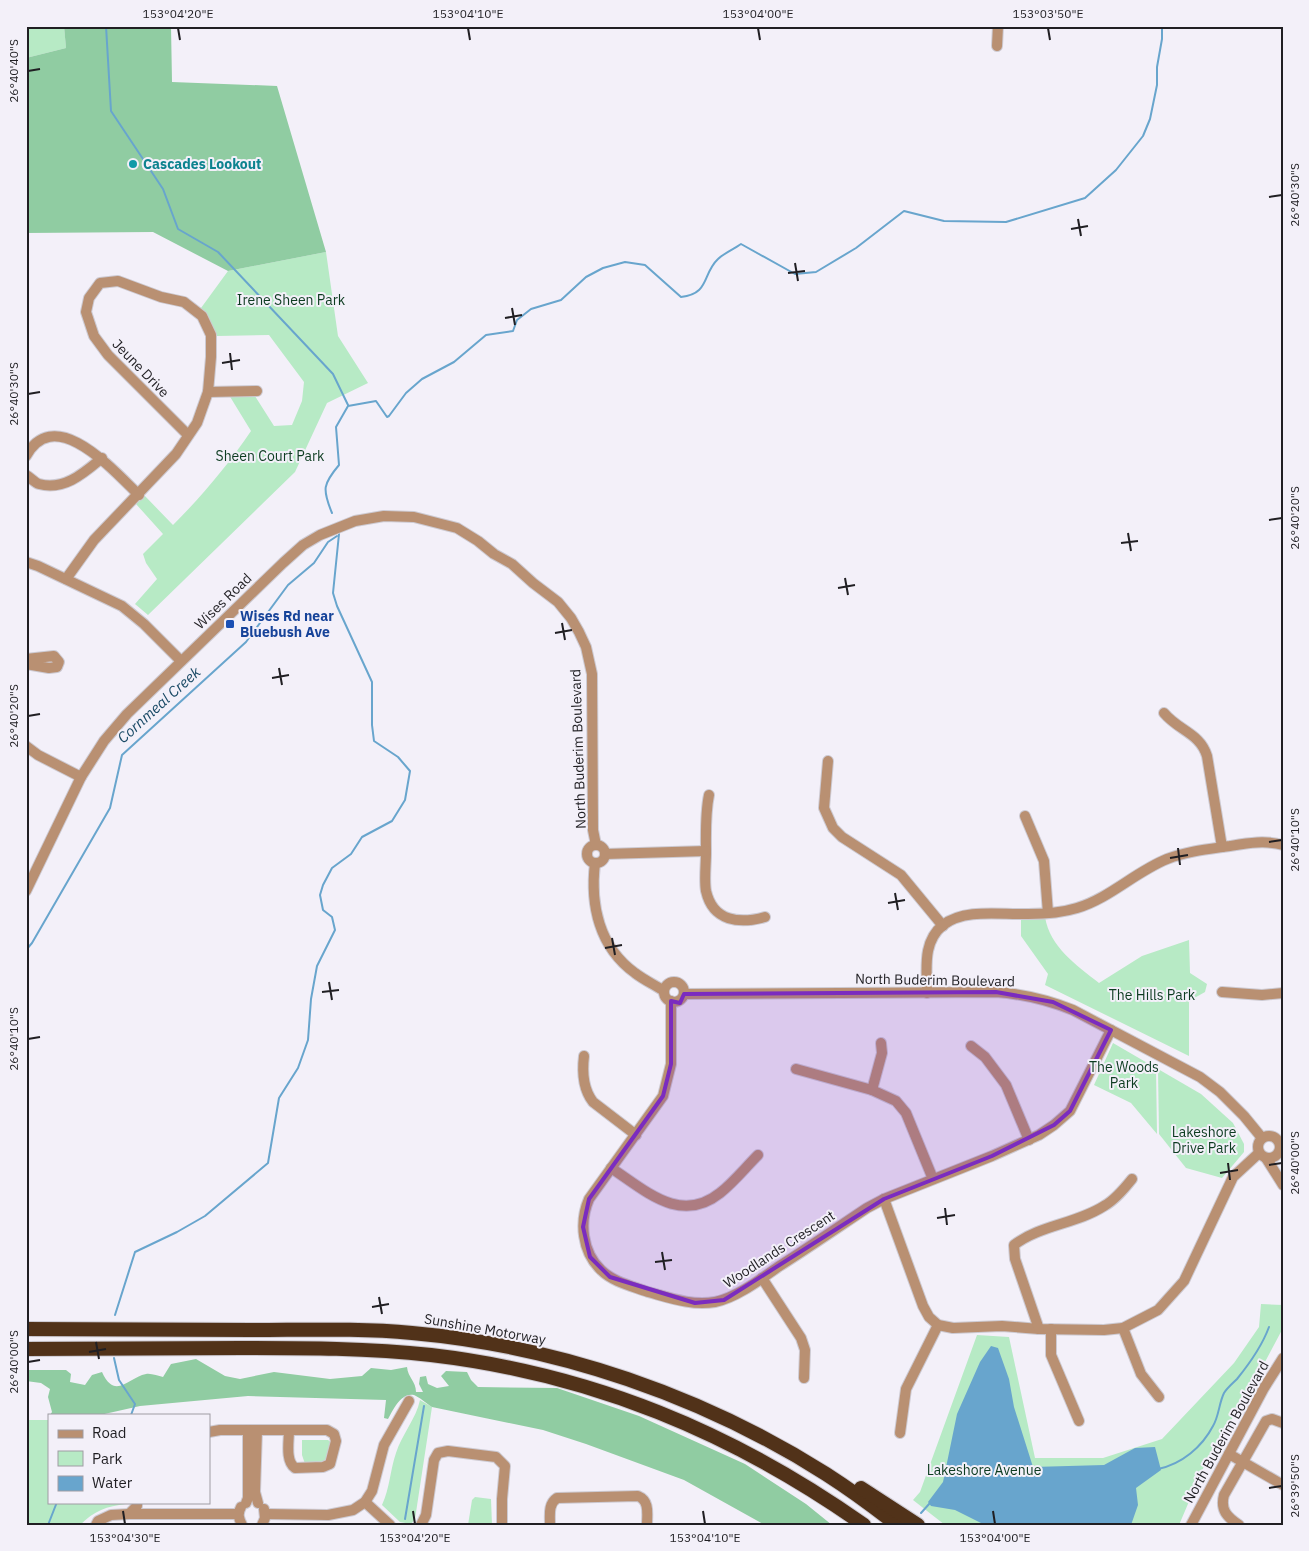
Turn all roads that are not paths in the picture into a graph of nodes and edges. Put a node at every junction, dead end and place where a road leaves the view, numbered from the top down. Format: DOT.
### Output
graph roads {
  1 [pos="998,26"];
  2 [pos="998,46"];
  3 [pos="257,391"];
  4 [pos="208,392"];
  5 [pos="188,435"];
  6 [pos="26,456"];
  7 [pos="102,458"];
  8 [pos="26,474"];
  9 [pos="139,495"];
  10 [pos="26,562"];
  11 [pos="66,579"];
  12 [pos="533,583"];
  13 [pos="49,656"];
  14 [pos="26,658"];
  15 [pos="181,661"];
  16 [pos="26,664"];
  17 [pos="49,668"];
  18 [pos="1164,714"];
  19 [pos="26,746"];
  20 [pos="828,761"];
  21 [pos="82,777"];
  22 [pos="708,795"];
  23 [pos="1025,816"];
  24 [pos="596,845"];
  25 [pos="1283,845"];
  26 [pos="1222,847"];
  27 [pos="706,851"];
  28 [pos="605,854"];
  29 [pos="595,863"];
  30 [pos="26,892"];
  31 [pos="1048,913"];
  32 [pos="765,917"];
  33 [pos="943,926"];
  34 [pos="664,991"];
  35 [pos="927,992"];
  36 [pos="1222,992"];
  37 [pos="1283,993"];
  38 [pos="684,994"];
  39 [pos="671,1001"];
  40 [pos="1111,1030"];
  41 [pos="881,1044"];
  42 [pos="971,1046"];
  43 [pos="584,1056"];
  44 [pos="796,1069"];
  45 [pos="872,1090"];
  46 [pos="636,1135"];
  47 [pos="1262,1138"];
  48 [pos="1029,1140"];
  49 [pos="1280,1145"];
  50 [pos="758,1155"];
  51 [pos="1263,1155"];
  52 [pos="611,1168"];
  53 [pos="933,1179"];
  54 [pos="1132,1179"];
  55 [pos="1283,1185"];
  56 [pos="884,1199"];
  57 [pos="762,1278"];
  58 [pos="938,1325"];
  59 [pos="1123,1328"];
  60 [pos="26,1329"];
  61 [pos="1040,1329"];
  62 [pos="1050,1329"];
  63 [pos="26,1348"];
  64 [pos="1283,1358"];
  65 [pos="804,1378"];
  66 [pos="1160,1397"];
  67 [pos="409,1401"];
  68 [pos="1079,1421"];
  69 [pos="1283,1423"];
  70 [pos="253,1430"];
  71 [pos="289,1430"];
  72 [pos="210,1432"];
  73 [pos="900,1433"];
  74 [pos="737,1447"];
  75 [pos="1228,1454"];
  76 [pos="1243,1462"];
  77 [pos="826,1474"];
  78 [pos="1283,1485"];
  79 [pos="365,1502"];
  80 [pos="246,1503"];
  81 [pos="258,1503"];
  82 [pos="137,1504"];
  83 [pos="130,1514"];
  84 [pos="238,1514"];
  85 [pos="266,1514"];
  86 [pos="1193,1523"];
  87 [pos="96,1525"];
  88 [pos="242,1525"];
  89 [pos="262,1525"];
  90 [pos="390,1525"];
  91 [pos="421,1525"];
  92 [pos="502,1525"];
  93 [pos="550,1525"];
  94 [pos="647,1525"];
  95 [pos="851,1525"];
  96 [pos="864,1525"];
  97 [pos="897,1525"];
  98 [pos="918,1525"];
  99 [pos="1239,1525"];
  1 -- 2 [label="street"];
  3 -- 4 [label="street"];
  4 -- 5 [label="street, Jeune Drive"];
  4 -- 5 [label="street, Jeune Drive"];
  5 -- 9 [label="street, Jeune Drive"];
  6 -- 7 [label="street"];
  7 -- 8 [label="street"];
  7 -- 9 [label="street"];
  9 -- 11 [label="street, Jeune Drive"];
  10 -- 11 [label="street"];
  11 -- 15 [label="street"];
  12 -- 15 [label="street, Wises Road"];
  12 -- 24 [label="street, North Buderim Boulevard"];
  13 -- 14 [label="street"];
  13 -- 17 [label="street"];
  13 -- 17 [label="street"];
  15 -- 21 [label="street, Wises Road"];
  16 -- 17 [label="street"];
  18 -- 26 [label="street"];
  19 -- 21 [label="street"];
  20 -- 33 [label="street"];
  21 -- 30 [label="street, Wises Road"];
  22 -- 27 [label="street"];
  23 -- 31 [label="street"];
  24 -- 28 [label="street"];
  24 -- 29 [label="street"];
  25 -- 26 [label="street"];
  26 -- 31 [label="street"];
  27 -- 28 [label="street"];
  27 -- 32 [label="street"];
  28 -- 29 [label="street"];
  29 -- 34 [label="street"];
  31 -- 33 [label="street"];
  33 -- 35 [label="street"];
  34 -- 38 [label="street"];
  34 -- 39 [label="street"];
  35 -- 38 [label="street, North Buderim Boulevard"];
  35 -- 40 [label="street, North Buderim Boulevard"];
  36 -- 37 [label="street"];
  38 -- 39 [label="street"];
  39 -- 46 [label="street, Woodlands Crescent"];
  40 -- 47 [label="street, North Buderim Boulevard"];
  40 -- 48 [label="street, Woodlands Crescent"];
  41 -- 45 [label="street"];
  42 -- 48 [label="street"];
  43 -- 46 [label="street"];
  44 -- 45 [label="street"];
  45 -- 53 [label="street"];
  46 -- 52 [label="street, Woodlands Crescent"];
  47 -- 49 [label="street"];
  47 -- 51 [label="street"];
  48 -- 53 [label="street, Woodlands Crescent"];
  49 -- 51 [label="street"];
  50 -- 52 [label="street"];
  51 -- 55 [label="street"];
  51 -- 59 [label="street"];
  52 -- 57 [label="street, Woodlands Crescent"];
  53 -- 56 [label="street, Woodlands Crescent"];
  54 -- 61 [label="street"];
  56 -- 57 [label="street, Woodlands Crescent"];
  56 -- 58 [label="street"];
  57 -- 65 [label="street"];
  58 -- 61 [label="street"];
  58 -- 73 [label="street"];
  59 -- 62 [label="street"];
  59 -- 66 [label="street"];
  60 -- 77 [label="highway, Sunshine Motorway"];
  61 -- 62 [label="street"];
  62 -- 68 [label="street"];
  63 -- 74 [label="highway"];
  64 -- 75 [label="street, North Buderim Boulevard"];
  67 -- 79 [label="street"];
  69 -- 76 [label="street"];
  70 -- 71 [label="street"];
  70 -- 72 [label="street"];
  70 -- 80 [label="street"];
  70 -- 81 [label="street"];
  71 -- 71 [label="street"];
  74 -- 95 [label="highway"];
  74 -- 96 [label="highway"];
  75 -- 76 [label="street"];
  75 -- 86 [label="street, North Buderim Boulevard"];
  76 -- 78 [label="street"];
  76 -- 99 [label="street"];
  77 -- 97 [label="highway, Sunshine Motorway"];
  77 -- 98 [label="highway"];
  79 -- 85 [label="street"];
  79 -- 90 [label="street"];
  80 -- 81 [label="street"];
  80 -- 84 [label="street"];
  81 -- 85 [label="street"];
  82 -- 83 [label="street"];
  83 -- 84 [label="street"];
  83 -- 87 [label="street"];
  84 -- 88 [label="street"];
  85 -- 89 [label="street"];
  91 -- 92 [label="street"];
  93 -- 94 [label="street"];
}
